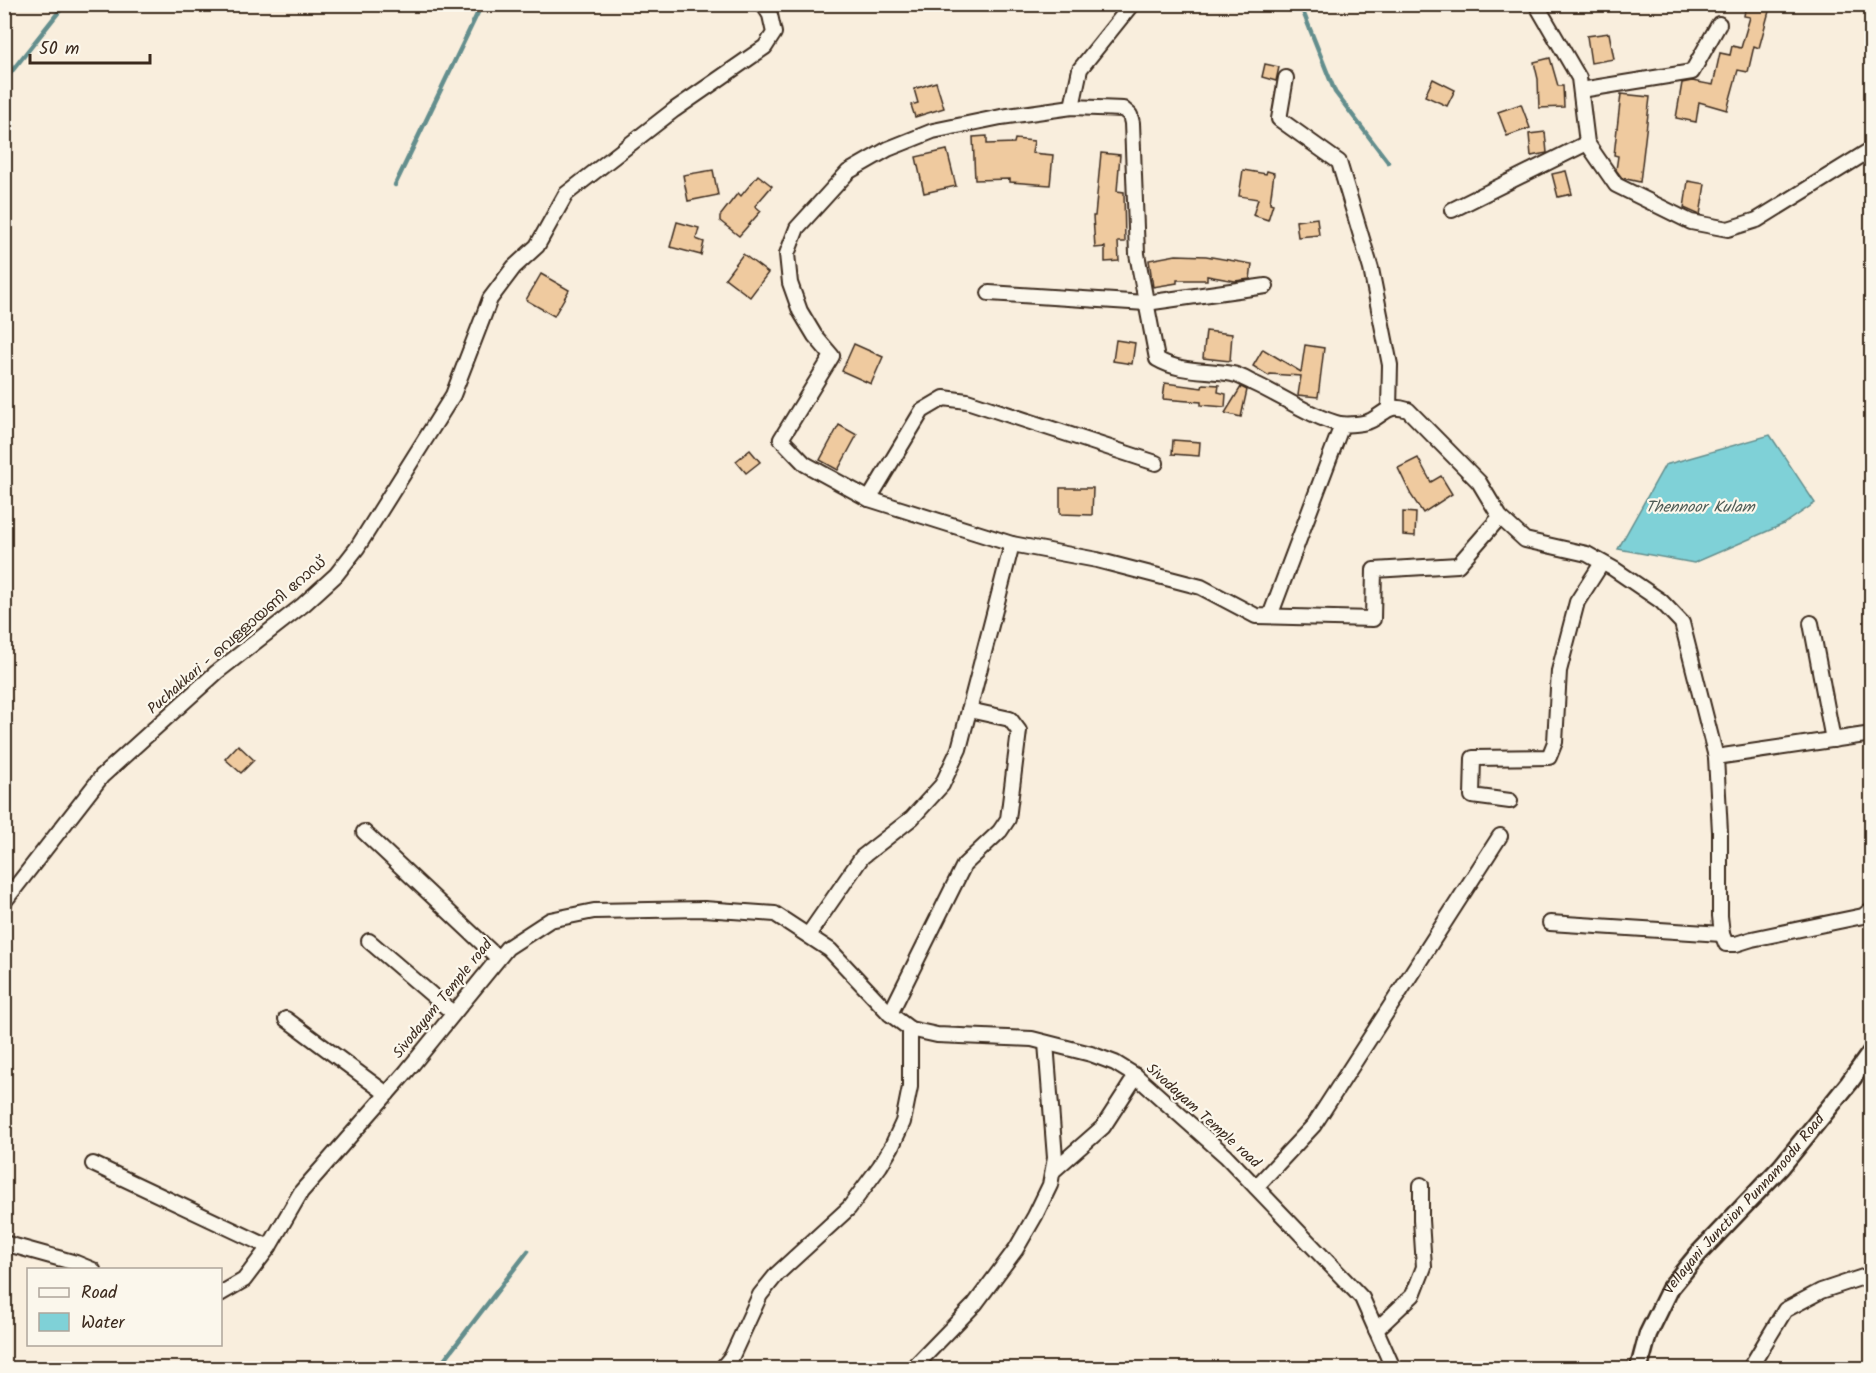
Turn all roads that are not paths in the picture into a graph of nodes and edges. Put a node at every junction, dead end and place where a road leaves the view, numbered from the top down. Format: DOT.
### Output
graph roads {
  1 [pos="763,4"];
  2 [pos="1132,4"];
  3 [pos="1536,4"];
  4 [pos="1719,24"];
  5 [pos="1286,78"];
  6 [pos="1581,90"];
  7 [pos="1072,107"];
  8 [pos="1587,143"];
  9 [pos="1872,149"];
  10 [pos="1452,210"];
  11 [pos="1266,286"];
  12 [pos="989,293"];
  13 [pos="1146,303"];
  14 [pos="1389,408"];
  15 [pos="1342,424"];
  16 [pos="1156,463"];
  17 [pos="869,499"];
  18 [pos="1500,517"];
  19 [pos="1012,544"];
  20 [pos="1602,563"];
  21 [pos="1270,616"];
  22 [pos="1811,623"];
  23 [pos="969,710"];
  24 [pos="1872,734"];
  25 [pos="1833,740"];
  26 [pos="1716,757"];
  27 [pos="1510,801"];
  28 [pos="364,832"];
  29 [pos="1500,836"];
  30 [pos="4,902"];
  31 [pos="1872,909"];
  32 [pos="1550,922"];
  33 [pos="1722,934"];
  34 [pos="808,936"];
  35 [pos="369,941"];
  36 [pos="498,958"];
  37 [pos="453,1013"];
  38 [pos="890,1014"];
  39 [pos="286,1020"];
  40 [pos="910,1029"];
  41 [pos="1046,1043"];
  42 [pos="1872,1051"];
  43 [pos="1136,1076"];
  44 [pos="387,1094"];
  45 [pos="93,1164"];
  46 [pos="1053,1171"];
  47 [pos="1421,1185"];
  48 [pos="1256,1187"];
  49 [pos="4,1243"];
  50 [pos="269,1247"];
  51 [pos="90,1268"];
  52 [pos="1872,1274"];
  53 [pos="222,1293"];
  54 [pos="1376,1330"];
  55 [pos="722,1368"];
  56 [pos="913,1368"];
  57 [pos="1393,1368"];
  58 [pos="1639,1368"];
  59 [pos="1750,1368"];
  1 -- 30 [label="street, Puchakkari - വെള്ളായണി റോഡ്"];
  2 -- 7 [label="street"];
  3 -- 6 [label="street"];
  4 -- 6 [label="street"];
  5 -- 14 [label="street"];
  6 -- 8 [label="street"];
  7 -- 13 [label="street"];
  7 -- 17 [label="street"];
  8 -- 9 [label="street"];
  8 -- 10 [label="street"];
  11 -- 13 [label="street"];
  12 -- 13 [label="street"];
  13 -- 15 [label="street"];
  14 -- 15 [label="street"];
  14 -- 18 [label="street"];
  15 -- 21 [label="street"];
  16 -- 17 [label="street"];
  17 -- 19 [label="street"];
  18 -- 20 [label="street"];
  18 -- 21 [label="street"];
  19 -- 21 [label="street"];
  19 -- 23 [label="street"];
  20 -- 26 [label="street"];
  20 -- 27 [label="street"];
  22 -- 25 [label="street"];
  23 -- 34 [label="street"];
  23 -- 38 [label="street"];
  24 -- 25 [label="street"];
  25 -- 26 [label="street"];
  26 -- 33 [label="street"];
  28 -- 36 [label="street"];
  29 -- 48 [label="street"];
  31 -- 33 [label="street"];
  32 -- 33 [label="street"];
  34 -- 36 [label="street, Sivodayam Temple road"];
  34 -- 38 [label="street, Sivodayam Temple road"];
  35 -- 37 [label="street"];
  36 -- 37 [label="street, Sivodayam Temple road"];
  37 -- 44 [label="street, Sivodayam Temple road"];
  38 -- 40 [label="street, Sivodayam Temple road"];
  39 -- 44 [label="street"];
  40 -- 41 [label="street, Sivodayam Temple road"];
  40 -- 55 [label="street"];
  41 -- 43 [label="street, Sivodayam Temple road"];
  41 -- 46 [label="street"];
  42 -- 58 [label="street, Vellayani Junction Punnamoodu Road"];
  43 -- 46 [label="street"];
  43 -- 48 [label="street, Sivodayam Temple road"];
  44 -- 50 [label="street, Sivodayam Temple road"];
  45 -- 50 [label="street"];
  46 -- 56 [label="street"];
  47 -- 54 [label="street"];
  48 -- 54 [label="street, Sivodayam Temple road"];
  49 -- 51 [label="street"];
  50 -- 53 [label="street, Sivodayam Temple road"];
  52 -- 59 [label="street"];
  54 -- 57 [label="street, Sivodayam Temple road"];
}
